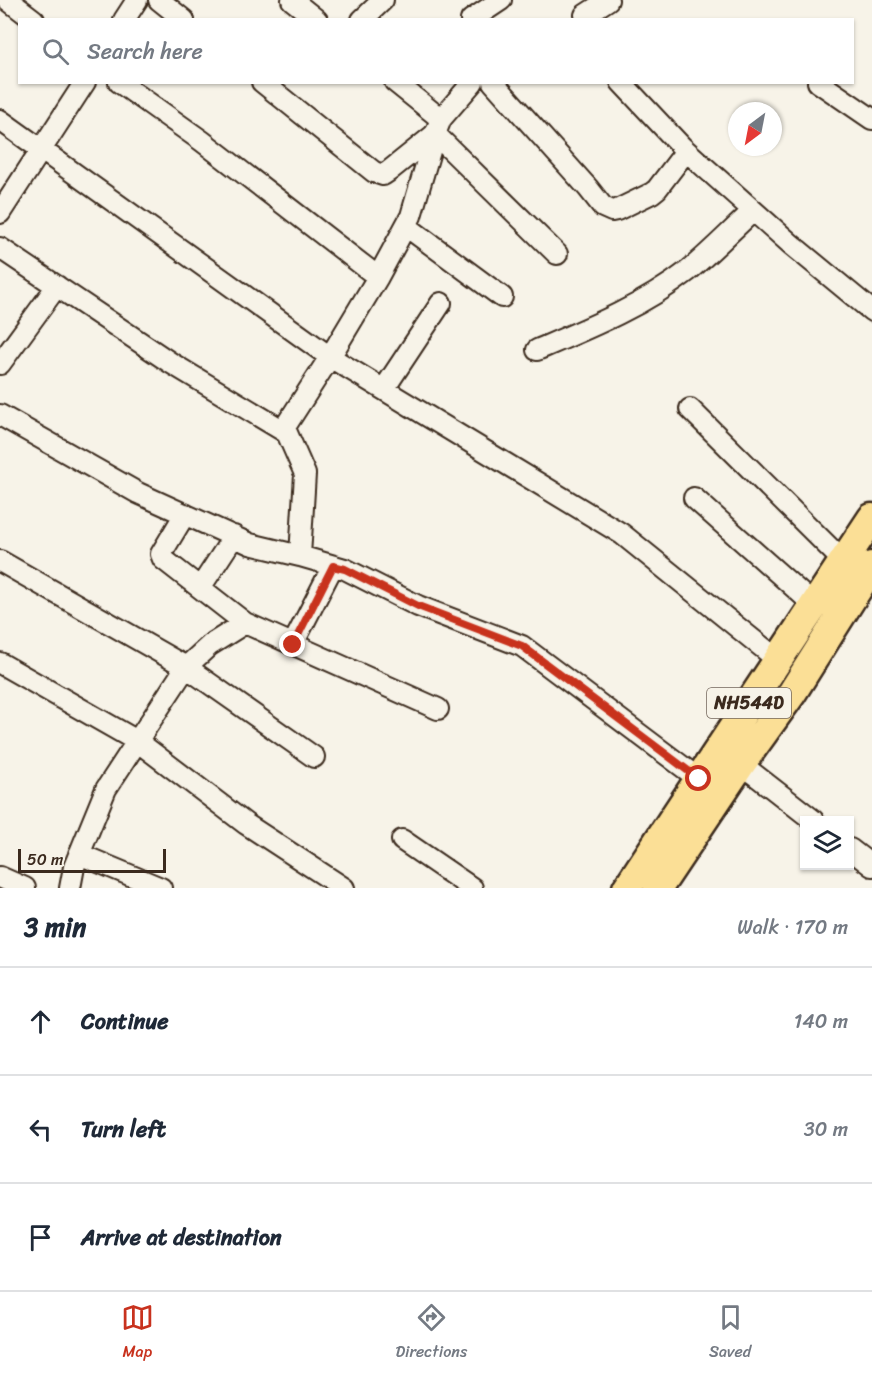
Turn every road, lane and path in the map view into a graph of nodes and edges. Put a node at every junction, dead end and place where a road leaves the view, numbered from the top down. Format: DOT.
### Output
graph roads {
  1 [pos="8,0"];
  2 [pos="137,0"];
  3 [pos="159,0"];
  4 [pos="292,0"];
  5 [pos="382,0"];
  6 [pos="501,0"];
  7 [pos="608,0"];
  8 [pos="585,15"];
  9 [pos="31,18"];
  10 [pos="125,18"];
  11 [pos="182,18"];
  12 [pos="314,18"];
  13 [pos="364,18"];
  14 [pos="474,18"];
  15 [pos="84,84"];
  16 [pos="122,84"];
  17 [pos="265,84"];
  18 [pos="397,84"];
  19 [pos="471,84"];
  20 [pos="495,84"];
  21 [pos="623,84"];
  22 [pos="821,84"];
  23 [pos="872,119"];
  24 [pos="0,120"];
  25 [pos="438,127"];
  26 [pos="41,150"];
  27 [pos="686,151"];
  28 [pos="753,211"];
  29 [pos="0,213"];
  30 [pos="406,226"];
  31 [pos="0,248"];
  32 [pos="557,254"];
  33 [pos="378,278"];
  34 [pos="57,286"];
  35 [pos="502,297"];
  36 [pos="441,303"];
  37 [pos="872,311"];
  38 [pos="537,350"];
  39 [pos="330,357"];
  40 [pos="0,364"];
  41 [pos="384,388"];
  42 [pos="690,409"];
  43 [pos="0,415"];
  44 [pos="283,430"];
  45 [pos="694,498"];
  46 [pos="185,514"];
  47 [pos="872,518"];
  48 [pos="234,536"];
  49 [pos="300,556"];
  50 [pos="0,561"];
  51 [pos="843,561"];
  52 [pos="333,566"];
  53 [pos="872,566"];
  54 [pos="200,588"];
  55 [pos="814,605"];
  56 [pos="245,623"];
  57 [pos="293,645"];
  58 [pos="778,660"];
  59 [pos="0,663"];
  60 [pos="186,668"];
  61 [pos="438,709"];
  62 [pos="137,741"];
  63 [pos="314,757"];
  64 [pos="741,764"];
  65 [pos="699,779"];
  66 [pos="808,816"];
  67 [pos="402,840"];
  68 [pos="854,853"];
  69 [pos="79,854"];
  70 [pos="872,866"];
  71 [pos="0,877"];
  72 [pos="25,888"];
  73 [pos="70,888"];
  74 [pos="161,888"];
  75 [pos="344,888"];
  76 [pos="472,888"];
  77 [pos="627,888"];
  78 [pos="658,888"];
  1 -- 9 [label="street"];
  2 -- 10 [label="street"];
  3 -- 11 [label="street"];
  4 -- 12 [label="street"];
  5 -- 13 [label="street"];
  6 -- 14 [label="street"];
  7 -- 8 [label="street"];
  15 -- 26 [label="street"];
  16 -- 33 [label="street"];
  17 -- 25 [label="street"];
  18 -- 25 [label="street"];
  19 -- 25 [label="street"];
  20 -- 27 [label="street"];
  21 -- 27 [label="street"];
  22 -- 23 [label="street"];
  24 -- 26 [label="street"];
  25 -- 30 [label="street"];
  25 -- 32 [label="street"];
  26 -- 29 [label="street"];
  26 -- 39 [label="street"];
  27 -- 28 [label="street"];
  28 -- 37 [label="street"];
  28 -- 38 [label="street"];
  30 -- 33 [label="street"];
  30 -- 35 [label="street"];
  31 -- 34 [label="street"];
  33 -- 39 [label="street"];
  34 -- 40 [label="street"];
  34 -- 44 [label="street"];
  36 -- 41 [label="street"];
  39 -- 41 [label="street"];
  39 -- 44 [label="street"];
  41 -- 58 [label="street"];
  42 -- 51 [label="street"];
  43 -- 46 [label="street"];
  44 -- 49 [label="street"];
  45 -- 55 [label="street"];
  46 -- 48 [label="street"];
  46 -- 54 [label="street"];
  47 -- 51 [label="highway, NH544D"];
  48 -- 49 [label="street"];
  48 -- 54 [label="street"];
  49 -- 52 [label="street"];
  50 -- 60 [label="street"];
  51 -- 55 [label="highway, NH544D"];
  52 -- 57 [label="street"];
  52 -- 65 [label="street"];
  53 -- 64 [label="highway, NH544D"];
  54 -- 56 [label="street"];
  55 -- 58 [label="highway, NH544D"];
  56 -- 57 [label="street"];
  56 -- 60 [label="street"];
  57 -- 61 [label="street"];
  58 -- 65 [label="highway, NH544D"];
  59 -- 62 [label="street"];
  60 -- 62 [label="street"];
  60 -- 63 [label="street"];
  62 -- 69 [label="street"];
  62 -- 75 [label="street"];
  64 -- 66 [label="street"];
  64 -- 78 [label="highway, NH544D"];
  65 -- 77 [label="highway, NH544D"];
  67 -- 76 [label="street"];
  68 -- 70 [label="street"];
  69 -- 73 [label="street"];
  69 -- 74 [label="street"];
  71 -- 72 [label="street"];
}
